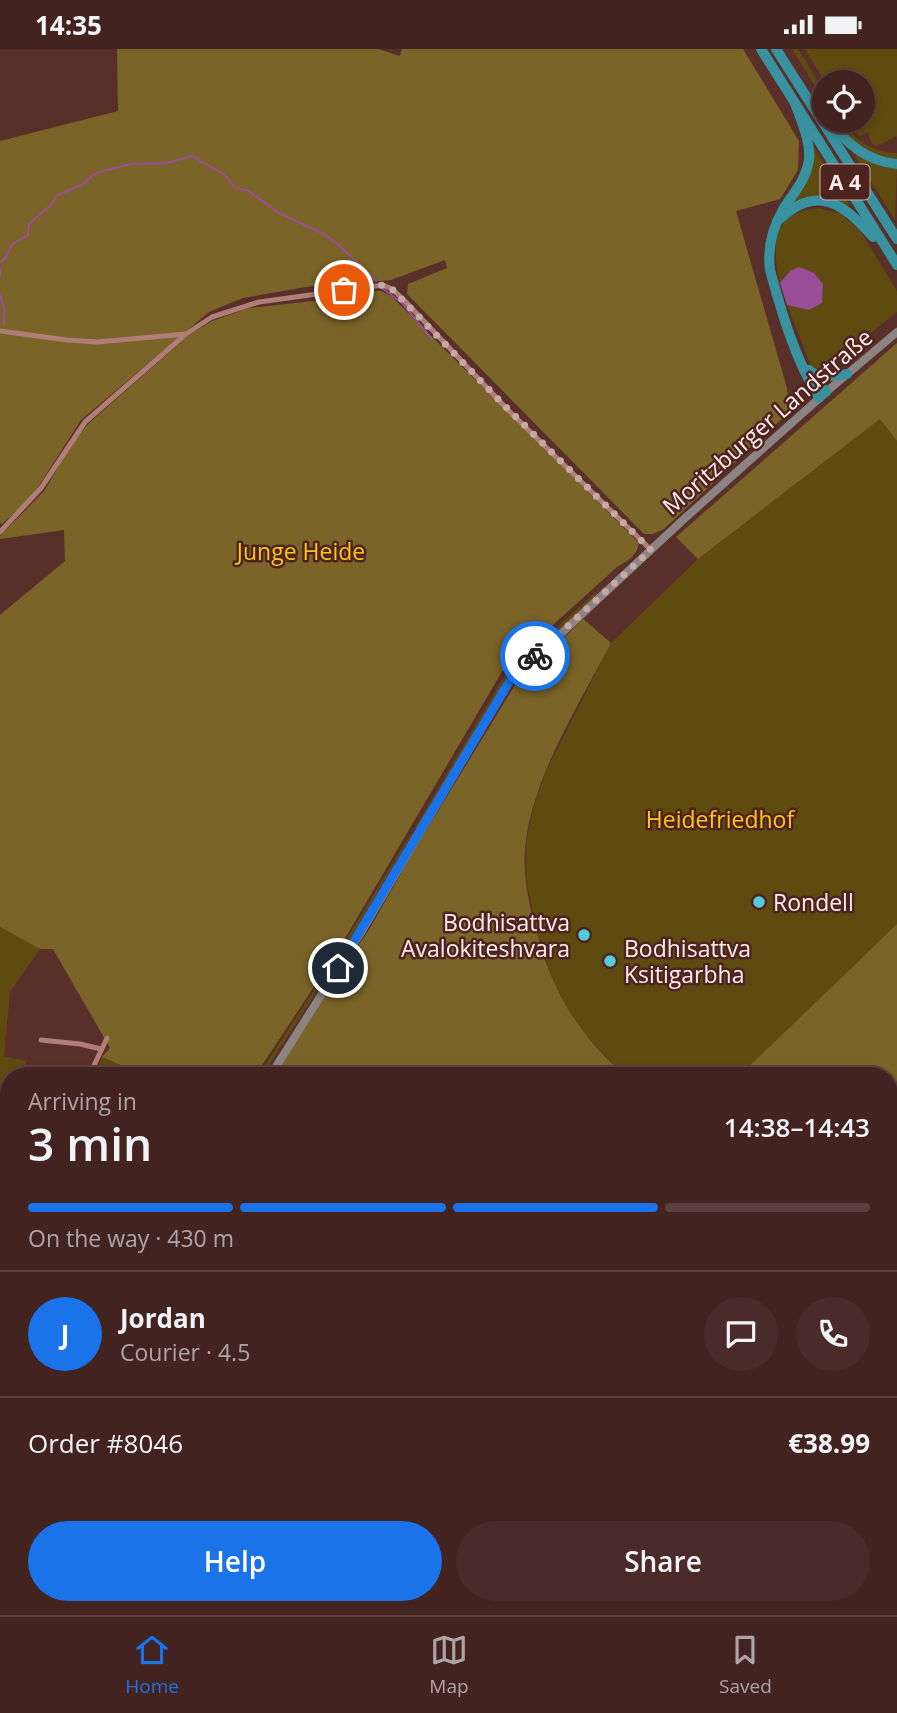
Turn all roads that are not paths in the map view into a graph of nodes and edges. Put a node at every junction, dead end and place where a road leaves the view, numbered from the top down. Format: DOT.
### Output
graph roads {
  1 [pos="761,49"];
  2 [pos="776,49"];
  3 [pos="795,103"];
  4 [pos="812,103"];
  5 [pos="831,133"];
  6 [pos="840,133"];
  7 [pos="897,164"];
  8 [pos="775,224"];
  9 [pos="897,239"];
  10 [pos="896,263"];
  11 [pos="0,331"];
  12 [pos="790,331"];
  13 [pos="897,332"];
  14 [pos="186,334"];
  15 [pos="810,372"];
  16 [pos="847,375"];
  17 [pos="822,395"];
  18 [pos="0,532"];
  19 [pos="651,550"];
  20 [pos="107,1038"];
  21 [pos="41,1040"];
  22 [pos="101,1049"];
  23 [pos="93,1067"];
  24 [pos="277,1067"];
  1 -- 3 [label="highway, A 4"];
  2 -- 4 [label="highway, A 4"];
  3 -- 8 [label="highway"];
  3 -- 10 [label="highway, A 4"];
  5 -- 9 [label="highway, A 4"];
  6 -- 7 [label="highway"];
  8 -- 10 [label="highway"];
  8 -- 12 [label="highway"];
  11 -- 14 [label="street"];
  12 -- 15 [label="highway"];
  12 -- 17 [label="highway"];
  13 -- 16 [label="main road, Moritzburger Landstraße"];
  14 -- 18 [label="street"];
  14 -- 19 [label="street"];
  15 -- 16 [label="highway"];
  15 -- 17 [label="highway"];
  16 -- 17 [label="main road, Moritzburger Landstraße"];
  17 -- 19 [label="main road, Moritzburger Landstraße"];
  19 -- 24 [label="main road, Moritzburger Landstraße"];
  20 -- 22 [label="street"];
  21 -- 22 [label="street"];
  22 -- 23 [label="street"];
}
